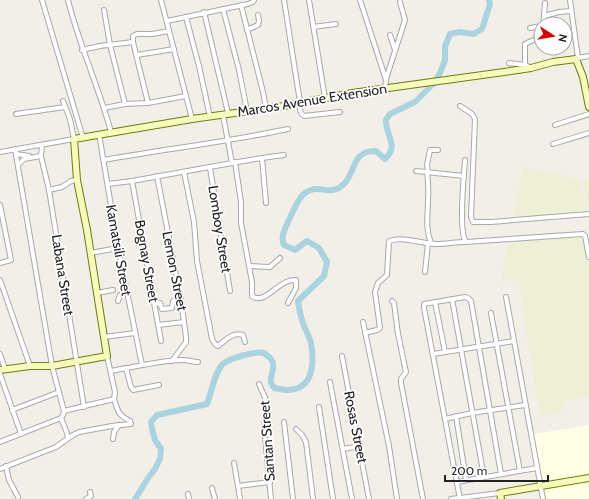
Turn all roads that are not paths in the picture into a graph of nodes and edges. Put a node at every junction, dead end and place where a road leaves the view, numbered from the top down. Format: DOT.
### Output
graph roads {
  1 [pos="42,0"];
  2 [pos="68,0"];
  3 [pos="161,0"];
  4 [pos="254,0"];
  5 [pos="284,0"];
  6 [pos="309,0"];
  7 [pos="360,0"];
  8 [pos="570,0"];
  9 [pos="400,2"];
  10 [pos="545,3"];
  11 [pos="241,6"];
  12 [pos="223,8"];
  13 [pos="104,10"];
  14 [pos="571,11"];
  15 [pos="204,12"];
  16 [pos="258,15"];
  17 [pos="544,16"];
  18 [pos="186,17"];
  19 [pos="167,21"];
  20 [pos="336,24"];
  21 [pos="313,27"];
  22 [pos="533,27"];
  23 [pos="530,28"];
  24 [pos="247,30"];
  25 [pos="169,31"];
  26 [pos="390,35"];
  27 [pos="533,40"];
  28 [pos="133,42"];
  29 [pos="110,45"];
  30 [pos="174,49"];
  31 [pos="82,50"];
  32 [pos="395,52"];
  33 [pos="137,55"];
  34 [pos="589,56"];
  35 [pos="577,59"];
  36 [pos="509,62"];
  37 [pos="528,66"];
  38 [pos="386,80"];
  39 [pos="385,88"];
  40 [pos="186,96"];
  41 [pos="325,98"];
  42 [pos="63,101"];
  43 [pos="299,102"];
  44 [pos="148,103"];
  45 [pos="125,104"];
  46 [pos="460,106"];
  47 [pos="65,107"];
  48 [pos="589,107"];
  49 [pos="104,108"];
  50 [pos="266,108"];
  51 [pos="247,111"];
  52 [pos="340,112"];
  53 [pos="16,114"];
  54 [pos="225,114"];
  55 [pos="589,114"];
  56 [pos="210,117"];
  57 [pos="192,119"];
  58 [pos="555,125"];
  59 [pos="288,129"];
  60 [pos="110,132"];
  61 [pos="589,133"];
  62 [pos="99,134"];
  63 [pos="83,138"];
  64 [pos="74,139"];
  65 [pos="227,141"];
  66 [pos="553,144"];
  67 [pos="42,145"];
  68 [pos="438,150"];
  69 [pos="15,151"];
  70 [pos="0,152"];
  71 [pos="284,155"];
  72 [pos="41,156"];
  73 [pos="32,157"];
  74 [pos="262,158"];
  75 [pos="104,160"];
  76 [pos="465,160"];
  77 [pos="233,163"];
  78 [pos="18,165"];
  79 [pos="210,168"];
  80 [pos="416,170"];
  81 [pos="428,171"];
  82 [pos="184,172"];
  83 [pos="157,176"];
  84 [pos="464,176"];
  85 [pos="77,180"];
  86 [pos="132,181"];
  87 [pos="108,184"];
  88 [pos="49,190"];
  89 [pos="266,203"];
  90 [pos="0,205"];
  91 [pos="589,214"];
  92 [pos="466,242"];
  93 [pos="430,243"];
  94 [pos="118,248"];
  95 [pos="90,253"];
  96 [pos="589,257"];
  97 [pos="280,258"];
  98 [pos="0,263"];
  99 [pos="249,266"];
  100 [pos="425,272"];
  101 [pos="0,280"];
  102 [pos="113,290"];
  103 [pos="126,290"];
  104 [pos="230,291"];
  105 [pos="97,293"];
  106 [pos="506,297"];
  107 [pos="452,299"];
  108 [pos="181,300"];
  109 [pos="118,301"];
  110 [pos="392,301"];
  111 [pos="288,302"];
  112 [pos="436,302"];
  113 [pos="155,304"];
  114 [pos="491,313"];
  115 [pos="184,322"];
  116 [pos="363,322"];
  117 [pos="158,325"];
  118 [pos="135,333"];
  119 [pos="365,333"];
  120 [pos="104,337"];
  121 [pos="514,340"];
  122 [pos="161,341"];
  123 [pos="244,342"];
  124 [pos="496,343"];
  125 [pos="479,346"];
  126 [pos="461,350"];
  127 [pos="445,352"];
  128 [pos="0,354"];
  129 [pos="432,354"];
  130 [pos="107,356"];
  131 [pos="342,356"];
  132 [pos="172,361"];
  133 [pos="77,362"];
  134 [pos="198,362"];
  135 [pos="142,365"];
  136 [pos="30,366"];
  137 [pos="52,366"];
  138 [pos="126,368"];
  139 [pos="3,369"];
  140 [pos="111,371"];
  141 [pos="0,374"];
  142 [pos="330,382"];
  143 [pos="259,384"];
  144 [pos="159,385"];
  145 [pos="59,392"];
  146 [pos="114,399"];
  147 [pos="525,405"];
  148 [pos="84,407"];
  149 [pos="319,407"];
  150 [pos="508,407"];
  151 [pos="12,410"];
  152 [pos="490,410"];
  153 [pos="64,411"];
  154 [pos="472,413"];
  155 [pos="456,416"];
  156 [pos="61,418"];
  157 [pos="444,419"];
  158 [pos="284,422"];
  159 [pos="119,425"];
  160 [pos="296,429"];
  161 [pos="21,434"];
  162 [pos="68,438"];
  163 [pos="113,439"];
  164 [pos="0,442"];
  165 [pos="360,446"];
  166 [pos="343,449"];
  167 [pos="234,463"];
  168 [pos="6,466"];
  169 [pos="537,468"];
  170 [pos="0,469"];
  171 [pos="520,471"];
  172 [pos="501,474"];
  173 [pos="484,477"];
  174 [pos="589,478"];
  175 [pos="466,480"];
  176 [pos="270,482"];
  177 [pos="457,482"];
  178 [pos="238,486"];
  179 [pos="540,486"];
  180 [pos="212,488"];
  181 [pos="90,492"];
  182 [pos="188,494"];
  183 [pos="18,496"];
  184 [pos="500,496"];
  185 [pos="460,498"];
  186 [pos="86,499"];
  187 [pos="189,499"];
  188 [pos="215,499"];
  189 [pos="240,499"];
  190 [pos="272,499"];
  191 [pos="293,499"];
  192 [pos="313,499"];
  193 [pos="333,499"];
  194 [pos="352,499"];
  195 [pos="369,499"];
  196 [pos="397,499"];
  197 [pos="423,499"];
  198 [pos="451,499"];
  199 [pos="543,499"];
  1 -- 63 [label="street"];
  2 -- 31 [label="street"];
  3 -- 19 [label="street"];
  4 -- 11 [label="street"];
  5 -- 43 [label="street"];
  6 -- 21 [label="street"];
  7 -- 38 [label="street"];
  8 -- 14 [label="street"];
  9 -- 32 [label="street"];
  10 -- 17 [label="street"];
  11 -- 12 [label="street"];
  11 -- 24 [label="street"];
  12 -- 15 [label="street"];
  12 -- 51 [label="street"];
  13 -- 29 [label="street"];
  14 -- 17 [label="street"];
  14 -- 35 [label="street"];
  15 -- 18 [label="street"];
  15 -- 54 [label="street"];
  16 -- 24 [label="street"];
  18 -- 19 [label="street"];
  18 -- 56 [label="street"];
  19 -- 25 [label="street"];
  20 -- 21 [label="street"];
  21 -- 41 [label="street"];
  22 -- 23 [label="street"];
  24 -- 50 [label="street"];
  25 -- 28 [label="street"];
  25 -- 30 [label="street"];
  26 -- 32 [label="street"];
  27 -- 37 [label="street"];
  28 -- 29 [label="street"];
  28 -- 33 [label="street"];
  29 -- 31 [label="street"];
  29 -- 45 [label="street"];
  30 -- 33 [label="street"];
  30 -- 40 [label="street"];
  31 -- 49 [label="street"];
  32 -- 38 [label="street"];
  33 -- 44 [label="street"];
  34 -- 35 [label="street"];
  35 -- 37 [label="street, Marcos Avenue Extension"];
  35 -- 48 [label="street"];
  36 -- 37 [label="street"];
  37 -- 39 [label="street, Marcos Avenue Extension"];
  38 -- 39 [label="street"];
  39 -- 41 [label="street, Marcos Avenue Extension"];
  40 -- 44 [label="street"];
  40 -- 57 [label="street"];
  41 -- 43 [label="street, Marcos Avenue Extension"];
  42 -- 47 [label="street"];
  43 -- 50 [label="street, Marcos Avenue Extension"];
  43 -- 52 [label="street"];
  44 -- 45 [label="street"];
  45 -- 49 [label="street"];
  46 -- 91 [label="street"];
  47 -- 53 [label="street"];
  47 -- 64 [label="street"];
  49 -- 60 [label="street"];
  50 -- 51 [label="street, Marcos Avenue Extension"];
  51 -- 54 [label="street, Marcos Avenue Extension"];
  54 -- 56 [label="street, Marcos Avenue Extension"];
  54 -- 65 [label="street"];
  55 -- 58 [label="street"];
  56 -- 57 [label="street, Marcos Avenue Extension"];
  57 -- 60 [label="street, Marcos Avenue Extension"];
  59 -- 65 [label="street"];
  60 -- 62 [label="street, Marcos Avenue Extension"];
  61 -- 66 [label="street"];
  62 -- 63 [label="street, Marcos Avenue Extension"];
  62 -- 75 [label="street, Kamatsili Street"];
  63 -- 64 [label="street, Marcos Avenue Extension"];
  64 -- 67 [label="street, Marcos Avenue Extension"];
  64 -- 85 [label="street"];
  65 -- 75 [label="street"];
  65 -- 77 [label="street"];
  67 -- 69 [label="street, Marcos Avenue Extension"];
  67 -- 72 [label="street, Labana Street"];
  68 -- 81 [label="street"];
  69 -- 70 [label="street, Marcos Avenue Extension"];
  69 -- 73 [label="street"];
  69 -- 78 [label="street"];
  71 -- 74 [label="street"];
  72 -- 73 [label="street"];
  72 -- 88 [label="street, Labana Street"];
  73 -- 78 [label="street"];
  74 -- 77 [label="street"];
  74 -- 89 [label="street"];
  75 -- 87 [label="street, Kamatsili Street"];
  76 -- 84 [label="street"];
  77 -- 79 [label="street"];
  77 -- 99 [label="street"];
  78 -- 137 [label="street"];
  79 -- 82 [label="street"];
  79 -- 104 [label="street, Lomboy Street"];
  80 -- 81 [label="street"];
  81 -- 84 [label="street"];
  81 -- 93 [label="street"];
  82 -- 83 [label="street"];
  82 -- 123 [label="street"];
  83 -- 86 [label="street"];
  83 -- 108 [label="street, Lemon Street"];
  84 -- 92 [label="street"];
  85 -- 88 [label="street"];
  85 -- 95 [label="street"];
  86 -- 87 [label="street"];
  86 -- 113 [label="street, Bognay Street"];
  87 -- 94 [label="street, Kamatsili Street"];
  88 -- 133 [label="street, Labana Street"];
  90 -- 98 [label="street"];
  92 -- 93 [label="street"];
  92 -- 96 [label="street"];
  93 -- 100 [label="street"];
  93 -- 119 [label="street"];
  94 -- 95 [label="street"];
  94 -- 103 [label="street, Kamatsili Street"];
  95 -- 105 [label="street"];
  97 -- 99 [label="street"];
  99 -- 111 [label="street"];
  101 -- 136 [label="street"];
  102 -- 105 [label="street"];
  103 -- 109 [label="street"];
  103 -- 118 [label="street, Kamatsili Street"];
  105 -- 120 [label="street"];
  106 -- 121 [label="street"];
  107 -- 112 [label="street"];
  107 -- 125 [label="street"];
  107 -- 126 [label="street"];
  108 -- 113 [label="street"];
  108 -- 115 [label="street, Lemon Street"];
  110 -- 197 [label="street"];
  112 -- 127 [label="street"];
  112 -- 129 [label="street"];
  113 -- 117 [label="street, Bognay Street"];
  114 -- 124 [label="street"];
  115 -- 117 [label="street"];
  115 -- 132 [label="street, Lemon Street"];
  116 -- 119 [label="street"];
  117 -- 122 [label="street, Bognay Street"];
  118 -- 120 [label="street"];
  118 -- 135 [label="street, Kamatsili Street"];
  119 -- 196 [label="street"];
  120 -- 130 [label="street"];
  121 -- 124 [label="street"];
  121 -- 147 [label="street"];
  124 -- 125 [label="street"];
  124 -- 150 [label="street"];
  125 -- 126 [label="street"];
  125 -- 152 [label="street"];
  126 -- 127 [label="street"];
  126 -- 154 [label="street"];
  127 -- 129 [label="street"];
  128 -- 139 [label="street"];
  129 -- 157 [label="street"];
  130 -- 133 [label="street"];
  130 -- 140 [label="street"];
  131 -- 165 [label="street, Rosas Street"];
  132 -- 134 [label="street"];
  132 -- 135 [label="street"];
  133 -- 137 [label="street"];
  133 -- 148 [label="street, Labana Street"];
  135 -- 138 [label="street"];
  136 -- 137 [label="street"];
  136 -- 139 [label="street"];
  137 -- 145 [label="street"];
  138 -- 140 [label="street"];
  138 -- 144 [label="street"];
  140 -- 146 [label="street"];
  141 -- 151 [label="street"];
  142 -- 166 [label="street"];
  143 -- 176 [label="street, Santan Street"];
  145 -- 151 [label="street"];
  145 -- 153 [label="street"];
  146 -- 148 [label="street"];
  146 -- 159 [label="street"];
  147 -- 150 [label="street"];
  147 -- 169 [label="street"];
  148 -- 153 [label="street"];
  149 -- 193 [label="street"];
  150 -- 152 [label="street"];
  150 -- 171 [label="street"];
  151 -- 161 [label="street"];
  152 -- 154 [label="street"];
  152 -- 172 [label="street"];
  153 -- 156 [label="street"];
  154 -- 155 [label="street"];
  154 -- 173 [label="street"];
  155 -- 157 [label="street"];
  155 -- 175 [label="street"];
  156 -- 161 [label="street"];
  156 -- 162 [label="street"];
  157 -- 177 [label="street"];
  158 -- 191 [label="street"];
  159 -- 162 [label="street"];
  159 -- 163 [label="street"];
  160 -- 192 [label="street"];
  161 -- 164 [label="street"];
  162 -- 168 [label="street"];
  165 -- 166 [label="street"];
  165 -- 195 [label="street, Rosas Street"];
  166 -- 194 [label="street"];
  167 -- 178 [label="street"];
  168 -- 170 [label="street"];
  168 -- 183 [label="street"];
  169 -- 171 [label="street"];
  169 -- 179 [label="street"];
  171 -- 172 [label="street"];
  172 -- 173 [label="street"];
  173 -- 175 [label="street"];
  174 -- 179 [label="street"];
  175 -- 177 [label="street"];
  176 -- 178 [label="street"];
  176 -- 190 [label="street, Santan Street"];
  177 -- 185 [label="street"];
  178 -- 189 [label="street"];
  179 -- 184 [label="street"];
  179 -- 199 [label="street"];
  180 -- 188 [label="street"];
  181 -- 186 [label="street"];
  182 -- 187 [label="street"];
  184 -- 185 [label="street"];
  185 -- 198 [label="street"];
}
